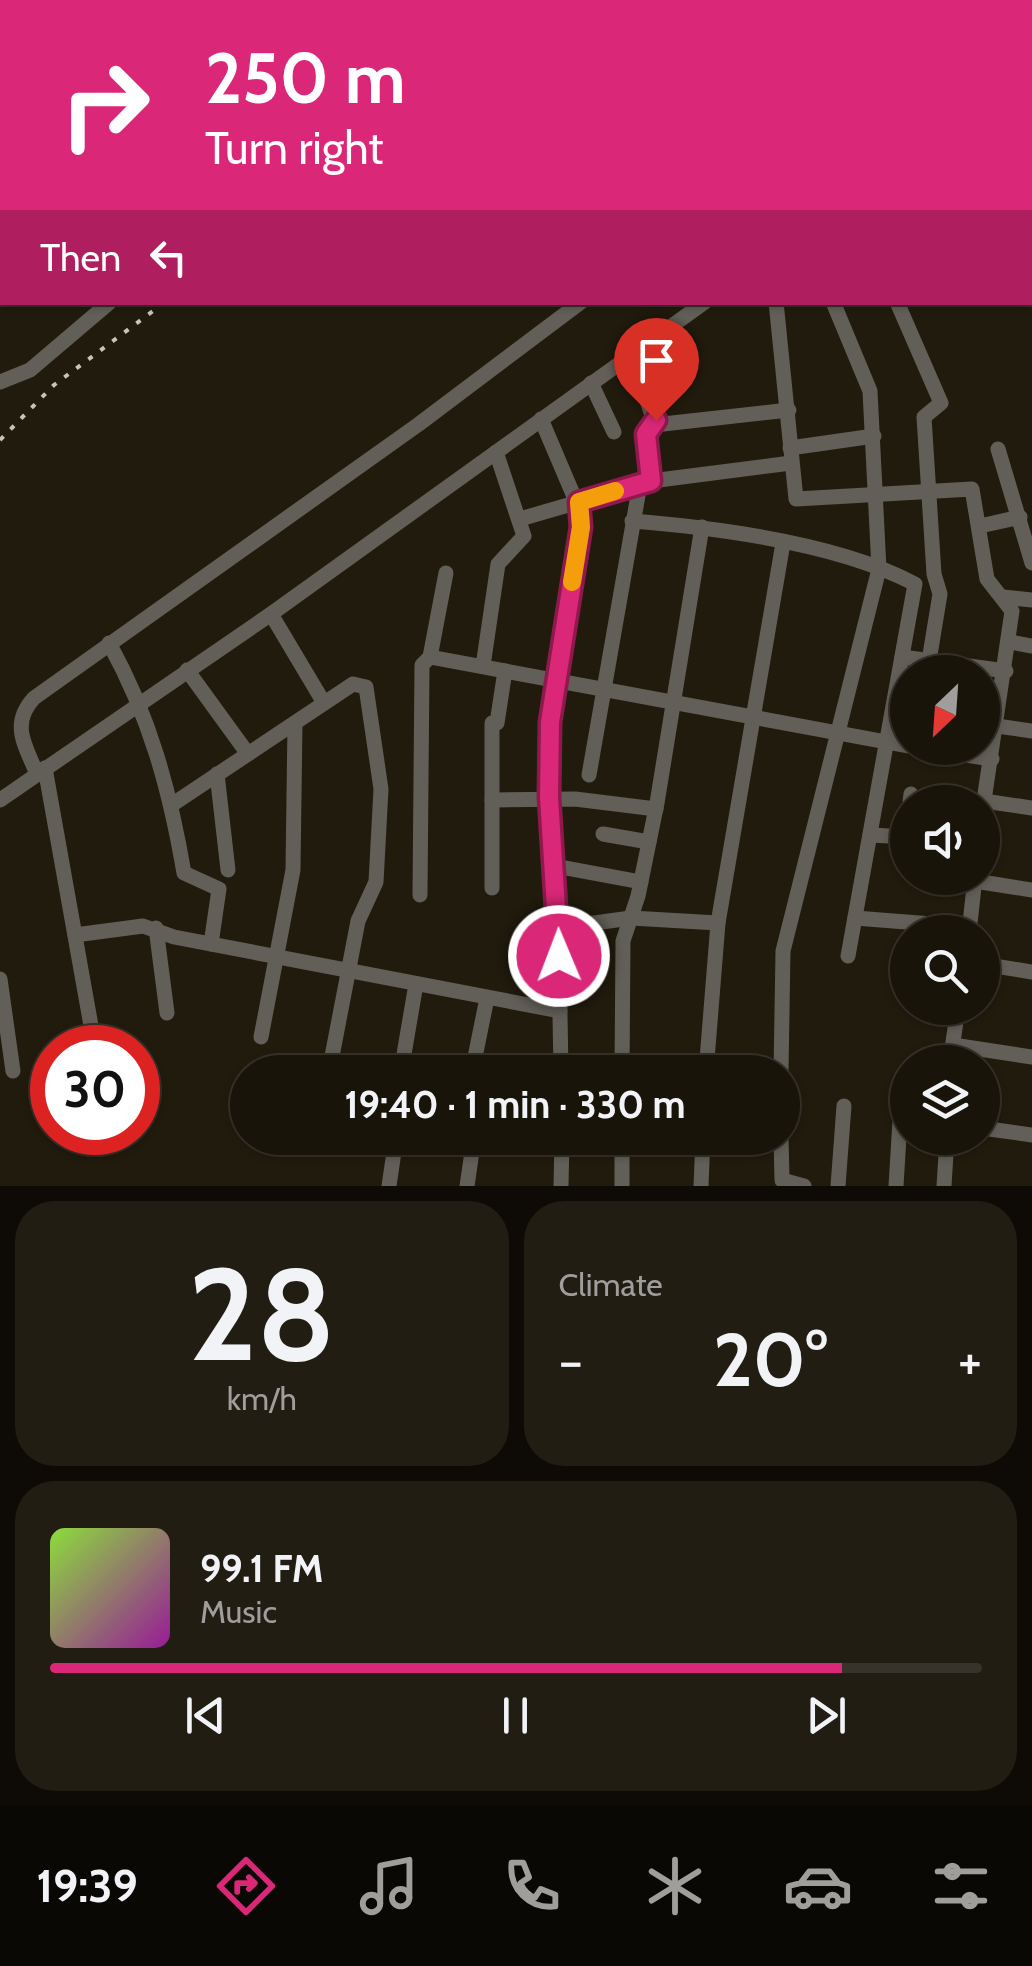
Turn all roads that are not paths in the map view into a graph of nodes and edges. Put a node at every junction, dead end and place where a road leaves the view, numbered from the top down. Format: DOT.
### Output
graph roads {
  1 [pos="106,305"];
  2 [pos="577,305"];
  3 [pos="701,305"];
  4 [pos="776,305"];
  5 [pos="834,305"];
  6 [pos="897,305"];
  7 [pos="631,354"];
  8 [pos="0,382"];
  9 [pos="591,383"];
  10 [pos="789,410"];
  11 [pos="541,419"];
  12 [pos="656,420"];
  13 [pos="614,432"];
  14 [pos="874,436"];
  15 [pos="998,449"];
  16 [pos="496,452"];
  17 [pos="790,455"];
  18 [pos="646,483"];
  19 [pos="927,490"];
  20 [pos="877,494"];
  21 [pos="579,502"];
  22 [pos="1020,516"];
  23 [pos="520,519"];
  24 [pos="632,521"];
  25 [pos="980,526"];
  26 [pos="702,527"];
  27 [pos="783,543"];
  28 [pos="1032,563"];
  29 [pos="879,569"];
  30 [pos="446,573"];
  31 [pos="1003,597"];
  32 [pos="1032,600"];
  33 [pos="271,614"];
  34 [pos="1010,642"];
  35 [pos="109,644"];
  36 [pos="1032,646"];
  37 [pos="902,655"];
  38 [pos="931,655"];
  39 [pos="430,657"];
  40 [pos="482,666"];
  41 [pos="186,670"];
  42 [pos="1000,670"];
  43 [pos="504,671"];
  44 [pos="1006,671"];
  45 [pos="556,683"];
  46 [pos="605,691"];
  47 [pos="140,700"];
  48 [pos="324,703"];
  49 [pos="673,706"];
  50 [pos="1000,708"];
  51 [pos="890,717"];
  52 [pos="750,718"];
  53 [pos="294,723"];
  54 [pos="1000,726"];
  55 [pos="1032,731"];
  56 [pos="837,734"];
  57 [pos="885,742"];
  58 [pos="890,743"];
  59 [pos="248,754"];
  60 [pos="41,771"];
  61 [pos="217,774"];
  62 [pos="590,775"];
  63 [pos="549,797"];
  64 [pos="0,800"];
  65 [pos="492,800"];
  66 [pos="172,804"];
  67 [pos="1000,807"];
  68 [pos="1032,808"];
  69 [pos="656,810"];
  70 [pos="603,834"];
  71 [pos="870,835"];
  72 [pos="890,836"];
  73 [pos="649,842"];
  74 [pos="555,866"];
  75 [pos="228,870"];
  76 [pos="641,882"];
  77 [pos="1000,884"];
  78 [pos="492,888"];
  79 [pos="1032,890"];
  80 [pos="420,895"];
  81 [pos="631,918"];
  82 [pos="855,918"];
  83 [pos="890,922"];
  84 [pos="718,923"];
  85 [pos="156,928"];
  86 [pos="558,928"];
  87 [pos="75,935"];
  88 [pos="211,944"];
  89 [pos="848,956"];
  90 [pos="278,958"];
  91 [pos="1000,967"];
  92 [pos="346,971"];
  93 [pos="1032,972"];
  94 [pos="0,978"];
  95 [pos="416,984"];
  96 [pos="488,998"];
  97 [pos="560,1010"];
  98 [pos="167,1012"];
  99 [pos="90,1025"];
  100 [pos="955,1025"];
  101 [pos="4,1033"];
  102 [pos="262,1037"];
  103 [pos="952,1045"];
  104 [pos="1000,1052"];
  105 [pos="332,1055"];
  106 [pos="404,1055"];
  107 [pos="476,1055"];
  108 [pos="561,1055"];
  109 [pos="622,1055"];
  110 [pos="707,1055"];
  111 [pos="780,1055"];
  112 [pos="1032,1057"];
  113 [pos="13,1071"];
  114 [pos="844,1106"];
  115 [pos="1000,1131"];
  116 [pos="1032,1135"];
  117 [pos="393,1155"];
  118 [pos="472,1155"];
  119 [pos="562,1155"];
  120 [pos="622,1155"];
  121 [pos="702,1155"];
  122 [pos="782,1155"];
  123 [pos="898,1155"];
  124 [pos="945,1155"];
  125 [pos="782,1183"];
  126 [pos="388,1186"];
  127 [pos="467,1186"];
  128 [pos="561,1186"];
  129 [pos="622,1186"];
  130 [pos="701,1186"];
  131 [pos="804,1186"];
  132 [pos="838,1186"];
  133 [pos="896,1186"];
  134 [pos="944,1186"];
  1 -- 8 [label="street"];
  2 -- 35 [label="street"];
  3 -- 7 [label="street"];
  4 -- 10 [label="street"];
  5 -- 14 [label="street"];
  6 -- 19 [label="street"];
  7 -- 9 [label="street"];
  7 -- 12 [label="street"];
  9 -- 11 [label="street"];
  9 -- 13 [label="street"];
  10 -- 12 [label="street"];
  10 -- 17 [label="street"];
  11 -- 16 [label="street"];
  11 -- 21 [label="street"];
  12 -- 18 [label="street"];
  14 -- 17 [label="street"];
  14 -- 20 [label="street"];
  15 -- 22 [label="street"];
  16 -- 23 [label="street"];
  16 -- 33 [label="street"];
  17 -- 18 [label="street"];
  17 -- 20 [label="street"];
  18 -- 21 [label="street"];
  18 -- 24 [label="street"];
  19 -- 20 [label="street"];
  19 -- 25 [label="street"];
  19 -- 38 [label="street"];
  20 -- 29 [label="street"];
  21 -- 23 [label="street"];
  21 -- 45 [label="street"];
  22 -- 25 [label="street"];
  22 -- 28 [label="street"];
  23 -- 40 [label="street"];
  24 -- 26 [label="street"];
  24 -- 46 [label="street"];
  25 -- 31 [label="street"];
  26 -- 27 [label="street"];
  26 -- 49 [label="street"];
  27 -- 29 [label="street"];
  27 -- 52 [label="street"];
  29 -- 37 [label="street"];
  29 -- 56 [label="street"];
  30 -- 39 [label="street"];
  31 -- 32 [label="street"];
  31 -- 34 [label="street"];
  33 -- 41 [label="street"];
  33 -- 48 [label="street"];
  34 -- 36 [label="street"];
  34 -- 44 [label="street"];
  35 -- 47 [label="street"];
  35 -- 60 [label="street"];
  39 -- 40 [label="street"];
  39 -- 80 [label="street"];
  40 -- 43 [label="street"];
  41 -- 47 [label="street"];
  41 -- 59 [label="street"];
  42 -- 44 [label="street"];
  43 -- 45 [label="street"];
  43 -- 65 [label="street"];
  44 -- 50 [label="street"];
  45 -- 46 [label="street"];
  45 -- 63 [label="street"];
  46 -- 49 [label="street"];
  46 -- 62 [label="street"];
  47 -- 60 [label="street"];
  47 -- 66 [label="street"];
  48 -- 53 [label="street"];
  48 -- 92 [label="street"];
  49 -- 52 [label="street"];
  49 -- 69 [label="street"];
  51 -- 57 [label="street"];
  52 -- 56 [label="street"];
  52 -- 84 [label="street"];
  53 -- 59 [label="street"];
  53 -- 90 [label="street"];
  54 -- 55 [label="street"];
  56 -- 57 [label="street"];
  56 -- 111 [label="street"];
  57 -- 58 [label="street"];
  57 -- 71 [label="street"];
  59 -- 61 [label="street"];
  60 -- 64 [label="street"];
  60 -- 87 [label="street"];
  61 -- 66 [label="street"];
  61 -- 75 [label="street"];
  63 -- 65 [label="street"];
  63 -- 69 [label="street"];
  63 -- 74 [label="street"];
  65 -- 78 [label="street"];
  66 -- 88 [label="street"];
  67 -- 68 [label="street"];
  69 -- 73 [label="street"];
  70 -- 73 [label="street"];
  71 -- 72 [label="street"];
  71 -- 82 [label="street"];
  73 -- 76 [label="street"];
  74 -- 76 [label="street"];
  74 -- 86 [label="street"];
  76 -- 81 [label="street"];
  77 -- 79 [label="street"];
  81 -- 84 [label="street"];
  81 -- 86 [label="street"];
  81 -- 109 [label="street"];
  82 -- 83 [label="street"];
  82 -- 89 [label="street"];
  84 -- 110 [label="street"];
  85 -- 87 [label="street"];
  85 -- 88 [label="street"];
  85 -- 98 [label="street"];
  86 -- 97 [label="street"];
  87 -- 99 [label="street"];
  88 -- 90 [label="street"];
  90 -- 92 [label="street"];
  90 -- 102 [label="street"];
  91 -- 93 [label="street"];
  92 -- 95 [label="street"];
  92 -- 105 [label="street"];
  94 -- 101 [label="street"];
  95 -- 96 [label="street"];
  95 -- 106 [label="street"];
  96 -- 97 [label="street"];
  96 -- 107 [label="street"];
  97 -- 108 [label="street"];
  100 -- 103 [label="street"];
  101 -- 113 [label="street"];
  104 -- 112 [label="street"];
  114 -- 132 [label="street"];
  115 -- 116 [label="street"];
  117 -- 126 [label="street"];
  118 -- 127 [label="street"];
  119 -- 128 [label="street"];
  120 -- 129 [label="street"];
  121 -- 130 [label="street"];
  122 -- 125 [label="street"];
  123 -- 133 [label="street"];
  124 -- 134 [label="street"];
  125 -- 131 [label="street"];
}
